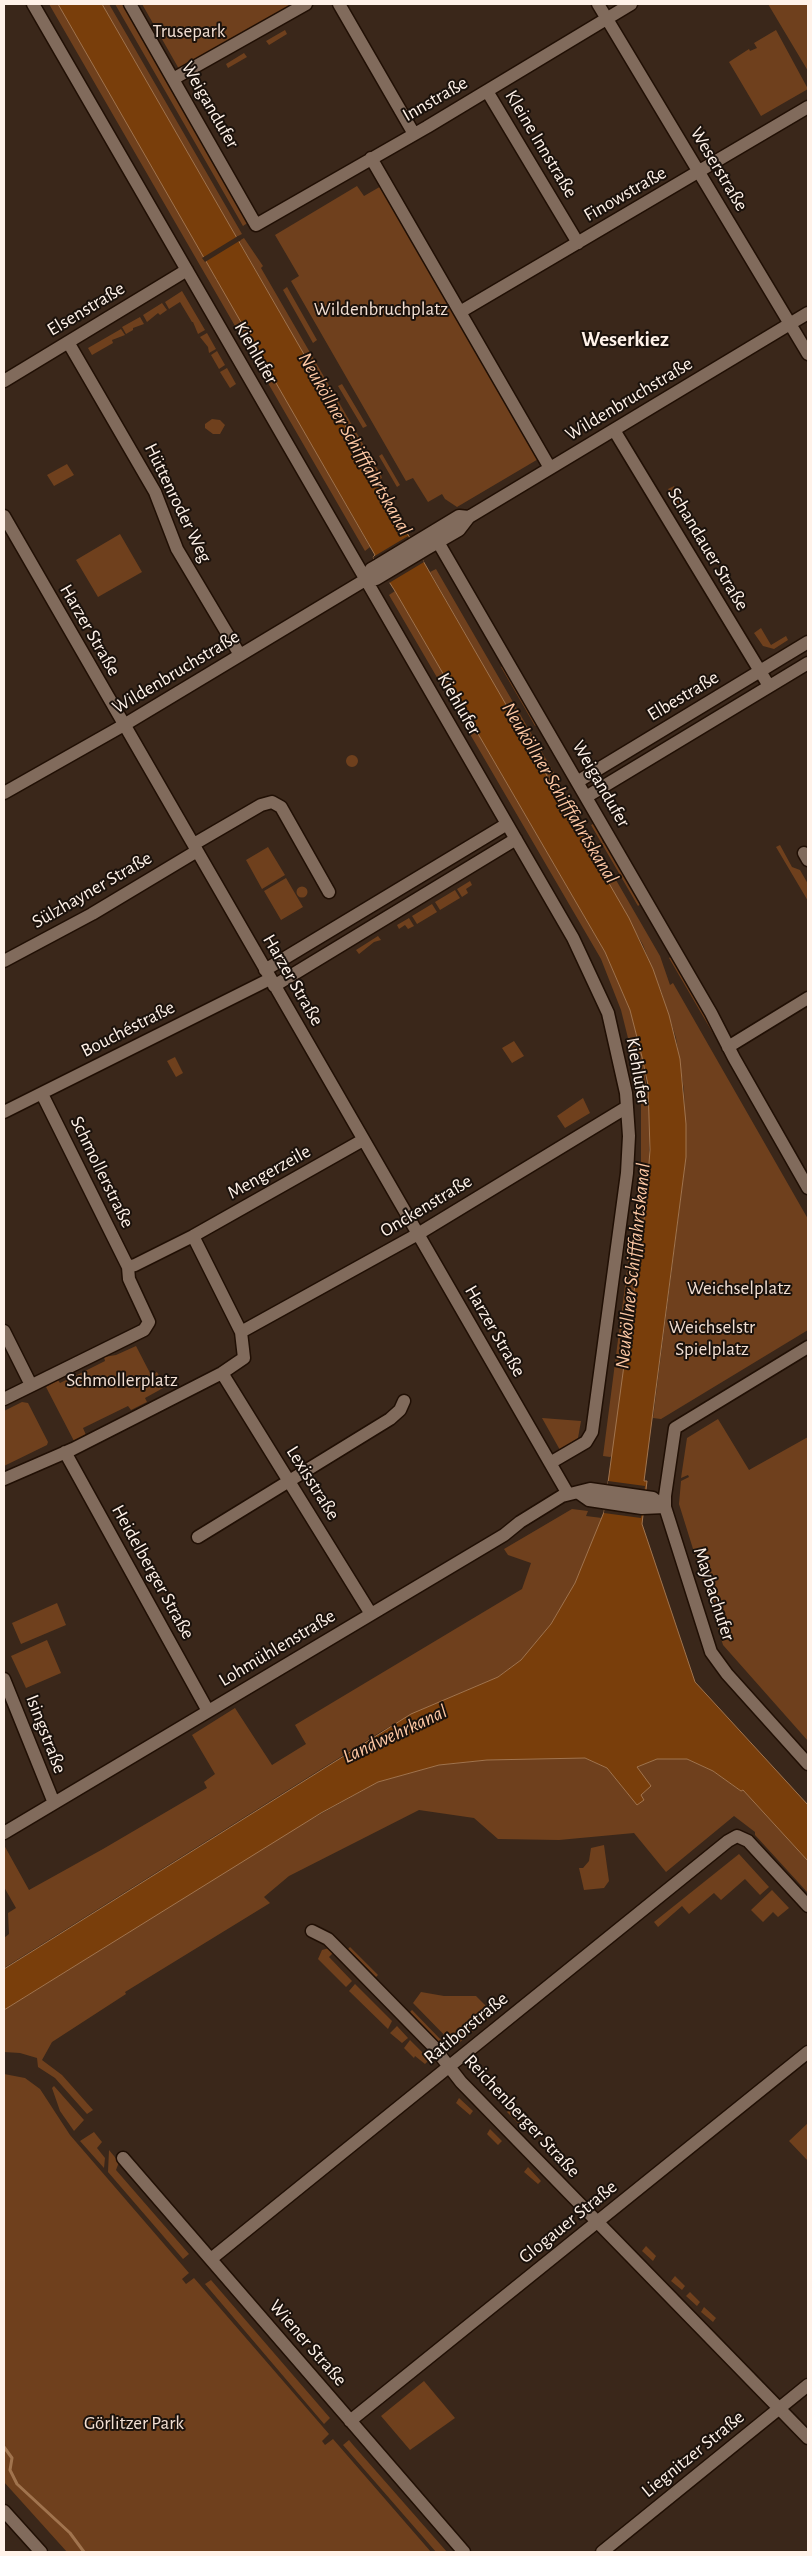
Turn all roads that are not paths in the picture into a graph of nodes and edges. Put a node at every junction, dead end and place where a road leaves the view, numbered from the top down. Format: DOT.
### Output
graph roads {
  1 [pos="33,4"];
  2 [pos="130,4"];
  3 [pos="306,4"];
  4 [pos="339,4"];
  5 [pos="598,4"];
  6 [pos="631,4"];
  7 [pos="606,18"];
  8 [pos="173,79"];
  9 [pos="487,91"];
  10 [pos="808,107"];
  11 [pos="414,134"];
  12 [pos="371,158"];
  13 [pos="699,172"];
  14 [pos="256,224"];
  15 [pos="578,243"];
  16 [pos="187,270"];
  17 [pos="460,312"];
  18 [pos="808,313"];
  19 [pos="790,324"];
  20 [pos="68,342"];
  21 [pos="808,354"];
  22 [pos="4,381"];
  23 [pos="614,430"];
  24 [pos="550,468"];
  25 [pos="4,516"];
  26 [pos="469,517"];
  27 [pos="438,542"];
  28 [pos="416,548"];
  29 [pos="365,580"];
  30 [pos="808,642"];
  31 [pos="240,655"];
  32 [pos="808,663"];
  33 [pos="760,671"];
  34 [pos="769,686"];
  35 [pos="124,725"];
  36 [pos="577,782"];
  37 [pos="4,793"];
  38 [pos="586,798"];
  39 [pos="507,824"];
  40 [pos="516,839"];
  41 [pos="196,848"];
  42 [pos="329,892"];
  43 [pos="4,961"];
  44 [pos="270,978"];
  45 [pos="808,998"];
  46 [pos="728,1047"];
  47 [pos="42,1094"];
  48 [pos="627,1107"];
  49 [pos="4,1112"];
  50 [pos="363,1140"];
  51 [pos="808,1188"];
  52 [pos="418,1234"];
  53 [pos="193,1236"];
  54 [pos="128,1267"];
  55 [pos="4,1331"];
  56 [pos="242,1332"];
  57 [pos="808,1347"];
  58 [pos="222,1373"];
  59 [pos="31,1385"];
  60 [pos="4,1399"];
  61 [pos="404,1401"];
  62 [pos="65,1452"];
  63 [pos="550,1463"];
  64 [pos="4,1479"];
  65 [pos="290,1482"];
  66 [pos="573,1494"];
  67 [pos="665,1506"];
  68 [pos="198,1538"];
  69 [pos="371,1614"];
  70 [pos="4,1679"];
  71 [pos="208,1711"];
  72 [pos="808,1764"];
  73 [pos="54,1803"];
  74 [pos="4,1833"];
  75 [pos="808,1906"];
  76 [pos="312,1930"];
  77 [pos="808,2052"];
  78 [pos="449,2066"];
  79 [pos="123,2158"];
  80 [pos="598,2222"];
  81 [pos="211,2259"];
  82 [pos="808,2384"];
  83 [pos="779,2408"];
  84 [pos="350,2421"];
  85 [pos="808,2438"];
  86 [pos="4,2511"];
  87 [pos="41,2552"];
  88 [pos="464,2552"];
  89 [pos="602,2552"];
  1 -- 16 [label="street, Kiehlufer"];
  2 -- 8 [label="street, Weigandufer"];
  3 -- 8 [label="street"];
  4 -- 11 [label="street"];
  5 -- 7 [label="street, Weserstraße"];
  6 -- 7 [label="street, Innstraße"];
  7 -- 9 [label="street, Innstraße"];
  7 -- 13 [label="street, Weserstraße"];
  8 -- 14 [label="street, Weigandufer"];
  9 -- 11 [label="street, Innstraße"];
  9 -- 15 [label="street, Kleine Innstraße"];
  10 -- 13 [label="street, Finowstraße"];
  11 -- 12 [label="street, Innstraße"];
  12 -- 14 [label="street, Innstraße"];
  12 -- 17 [label="street"];
  13 -- 15 [label="street, Finowstraße"];
  13 -- 19 [label="street, Weserstraße"];
  15 -- 17 [label="street, Finowstraße"];
  16 -- 20 [label="street, Elsenstraße"];
  16 -- 29 [label="street, Kiehlufer"];
  17 -- 24 [label="street"];
  18 -- 19 [label="street, Wildenbruchstraße"];
  19 -- 21 [label="street, Weserstraße"];
  19 -- 23 [label="street, Wildenbruchstraße"];
  20 -- 22 [label="street, Elsenstraße"];
  20 -- 31 [label="street, Hüttenroder Weg"];
  23 -- 24 [label="street, Wildenbruchstraße"];
  23 -- 33 [label="street, Schandauer Straße"];
  24 -- 26 [label="street, Wildenbruchstraße"];
  25 -- 35 [label="street, Harzer Straße"];
  26 -- 27 [label="street, Wildenbruchstraße"];
  26 -- 28 [label="street, Wildenbruchstraße"];
  27 -- 28 [label="street, Wildenbruchstraße"];
  27 -- 36 [label="street, Weigandufer"];
  28 -- 29 [label="street, Wildenbruchstraße"];
  29 -- 31 [label="street, Wildenbruchstraße"];
  29 -- 39 [label="street, Kiehlufer"];
  30 -- 33 [label="street, Elbestraße"];
  31 -- 35 [label="street, Wildenbruchstraße"];
  32 -- 34 [label="street, Elbestraße"];
  33 -- 34 [label="street, Schandauer Straße"];
  33 -- 36 [label="street, Elbestraße"];
  34 -- 38 [label="street, Elbestraße"];
  35 -- 37 [label="street, Wildenbruchstraße"];
  35 -- 41 [label="street, Harzer Straße"];
  36 -- 38 [label="street, Weigandufer"];
  38 -- 46 [label="street, Weigandufer"];
  39 -- 40 [label="street, Kiehlufer"];
  39 -- 44 [label="street, Bouchéstraße"];
  40 -- 44 [label="street, Bouchéstraße"];
  40 -- 48 [label="street, Kiehlufer"];
  41 -- 42 [label="street, Sülzhayner Straße"];
  41 -- 43 [label="street, Sülzhayner Straße"];
  41 -- 44 [label="street, Harzer Straße"];
  44 -- 47 [label="street, Bouchéstraße"];
  44 -- 50 [label="street, Harzer Straße"];
  45 -- 46 [label="street"];
  46 -- 51 [label="street"];
  47 -- 49 [label="street, Bouchéstraße"];
  47 -- 54 [label="street, Schmollerstraße"];
  48 -- 52 [label="street, Onckenstraße"];
  48 -- 63 [label="street, Kiehlufer"];
  50 -- 52 [label="street, Harzer Straße"];
  50 -- 53 [label="street, Mengerzeile"];
  52 -- 56 [label="street, Onckenstraße"];
  52 -- 63 [label="street, Harzer Straße"];
  53 -- 54 [label="street"];
  53 -- 56 [label="street"];
  54 -- 59 [label="street"];
  55 -- 59 [label="street"];
  56 -- 58 [label="street"];
  57 -- 67 [label="street, Maybachufer"];
  58 -- 62 [label="street"];
  58 -- 65 [label="street, Lexisstraße"];
  59 -- 60 [label="street"];
  61 -- 65 [label="street"];
  62 -- 64 [label="street"];
  62 -- 71 [label="street, Heidelberger Straße"];
  63 -- 66 [label="street, Harzer Straße"];
  65 -- 68 [label="street"];
  65 -- 69 [label="street, Lexisstraße"];
  66 -- 67 [label="street"];
  66 -- 69 [label="street, Lohmühlenstraße"];
  67 -- 72 [label="street, Maybachufer"];
  69 -- 71 [label="street, Lohmühlenstraße"];
  70 -- 73 [label="street, Isingstraße"];
  71 -- 73 [label="street, Lohmühlenstraße"];
  73 -- 74 [label="street, Lohmühlenstraße"];
  75 -- 78 [label="street, Ratiborstraße"];
  76 -- 78 [label="street, Reichenberger Straße"];
  77 -- 80 [label="street, Glogauer Straße"];
  78 -- 80 [label="street, Reichenberger Straße"];
  78 -- 81 [label="street, Ratiborstraße"];
  79 -- 81 [label="street, Wiener Straße"];
  80 -- 83 [label="street, Reichenberger Straße"];
  80 -- 84 [label="street, Glogauer Straße"];
  81 -- 84 [label="street, Wiener Straße"];
  82 -- 83 [label="street, Liegnitzer Straße"];
  83 -- 85 [label="street, Reichenberger Straße"];
  83 -- 89 [label="street, Liegnitzer Straße"];
  84 -- 88 [label="street, Wiener Straße"];
  86 -- 87 [label="street"];
}
